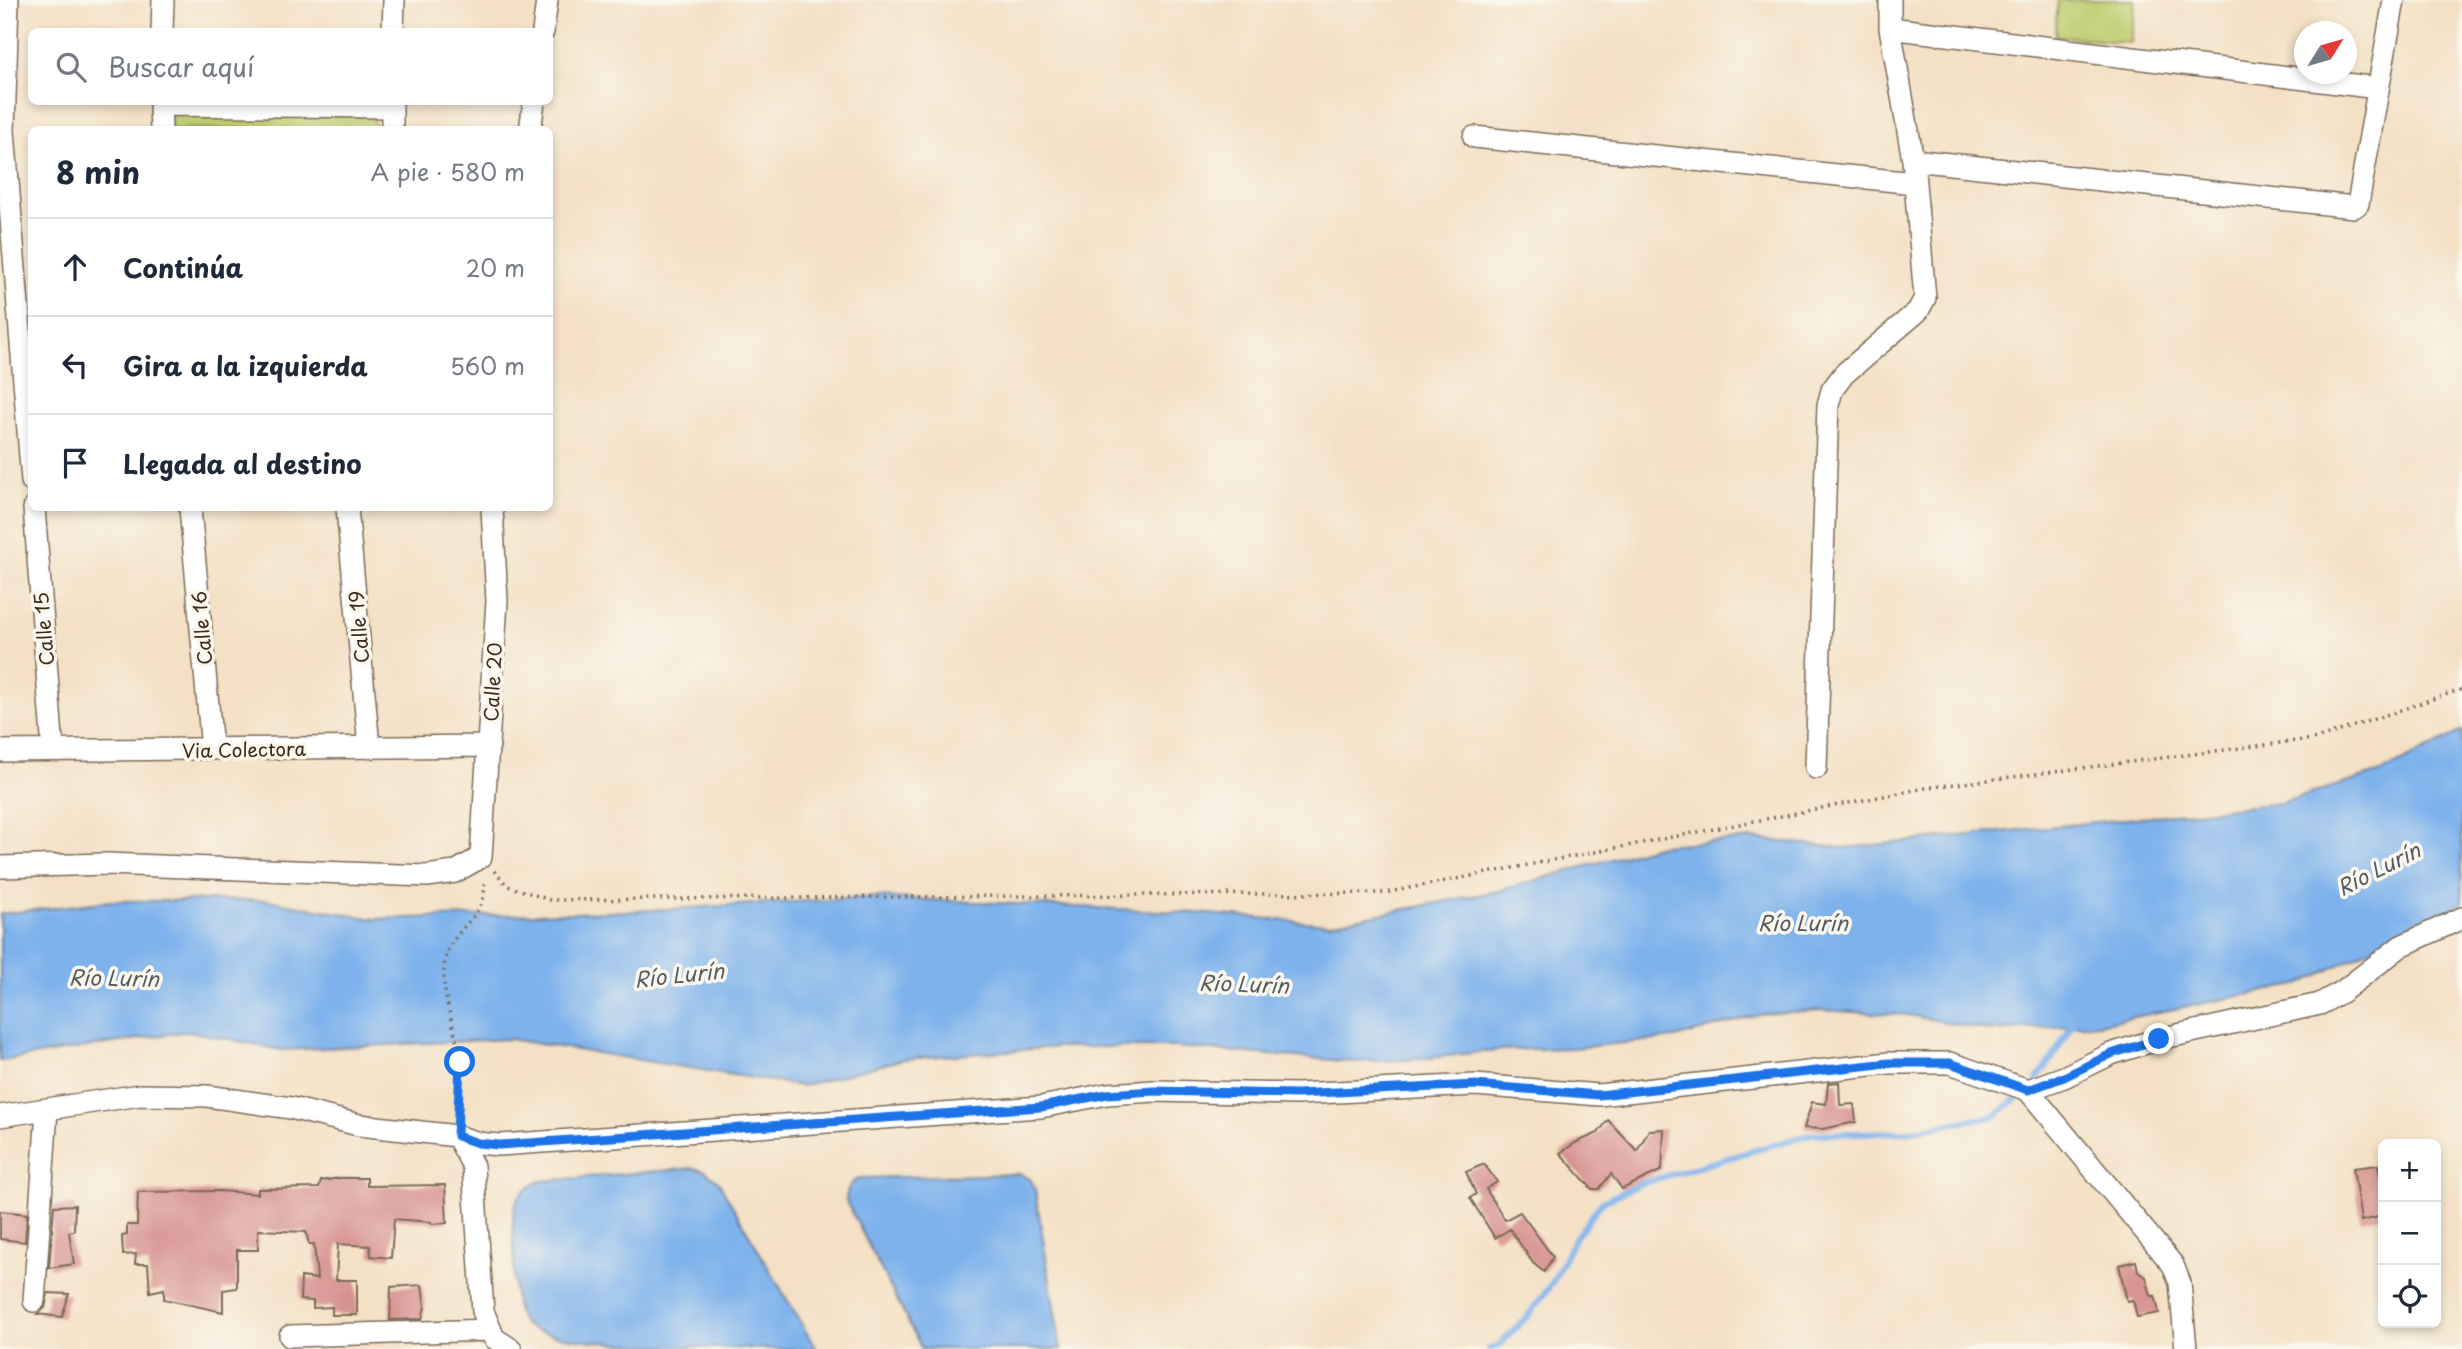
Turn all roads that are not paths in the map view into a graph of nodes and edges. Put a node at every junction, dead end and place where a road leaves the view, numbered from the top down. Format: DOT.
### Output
graph roads {
  1 [pos="8,0"];
  2 [pos="163,0"];
  3 [pos="394,0"];
  4 [pos="547,0"];
  5 [pos="1890,0"];
  6 [pos="2394,0"];
  7 [pos="162,28"];
  8 [pos="393,28"];
  9 [pos="544,28"];
  10 [pos="1890,28"];
  11 [pos="2378,88"];
  12 [pos="160,105"];
  13 [pos="392,105"];
  14 [pos="534,105"];
  15 [pos="161,126"];
  16 [pos="392,126"];
  17 [pos="531,126"];
  18 [pos="1474,137"];
  19 [pos="1913,160"];
  20 [pos="1914,183"];
  21 [pos="28,431"];
  22 [pos="34,511"];
  23 [pos="190,511"];
  24 [pos="347,511"];
  25 [pos="492,511"];
  26 [pos="489,746"];
  27 [pos="369,747"];
  28 [pos="53,750"];
  29 [pos="212,750"];
  30 [pos="0,751"];
  31 [pos="1816,768"];
  32 [pos="0,867"];
  33 [pos="2462,918"];
  34 [pos="2028,1090"];
  35 [pos="47,1110"];
  36 [pos="0,1116"];
  37 [pos="457,1136"];
  38 [pos="34,1301"];
  39 [pos="491,1330"];
  40 [pos="290,1336"];
  41 [pos="511,1349"];
  42 [pos="2186,1349"];
  1 -- 21 [label="street"];
  2 -- 7 [label="street"];
  3 -- 8 [label="street"];
  4 -- 9 [label="street"];
  5 -- 10 [label="street"];
  6 -- 11 [label="street"];
  10 -- 11 [label="street"];
  10 -- 19 [label="street"];
  11 -- 19 [label="street"];
  12 -- 15 [label="street"];
  13 -- 16 [label="street"];
  14 -- 17 [label="street"];
  18 -- 20 [label="street"];
  19 -- 20 [label="street"];
  20 -- 31 [label="street"];
  22 -- 28 [label="street, Calle 15"];
  23 -- 29 [label="street, Calle 16"];
  24 -- 27 [label="street, Calle 19"];
  25 -- 26 [label="street, Calle 20"];
  26 -- 27 [label="street, Via Colectora"];
  26 -- 32 [label="street, Calle 20"];
  27 -- 29 [label="street, Via Colectora"];
  28 -- 29 [label="street, Via Colectora"];
  28 -- 30 [label="street, Via Colectora"];
  33 -- 34 [label="street"];
  34 -- 37 [label="street"];
  34 -- 42 [label="street"];
  35 -- 36 [label="street"];
  35 -- 37 [label="street"];
  35 -- 38 [label="street"];
  37 -- 39 [label="street"];
  39 -- 40 [label="street"];
  39 -- 41 [label="street"];
}
